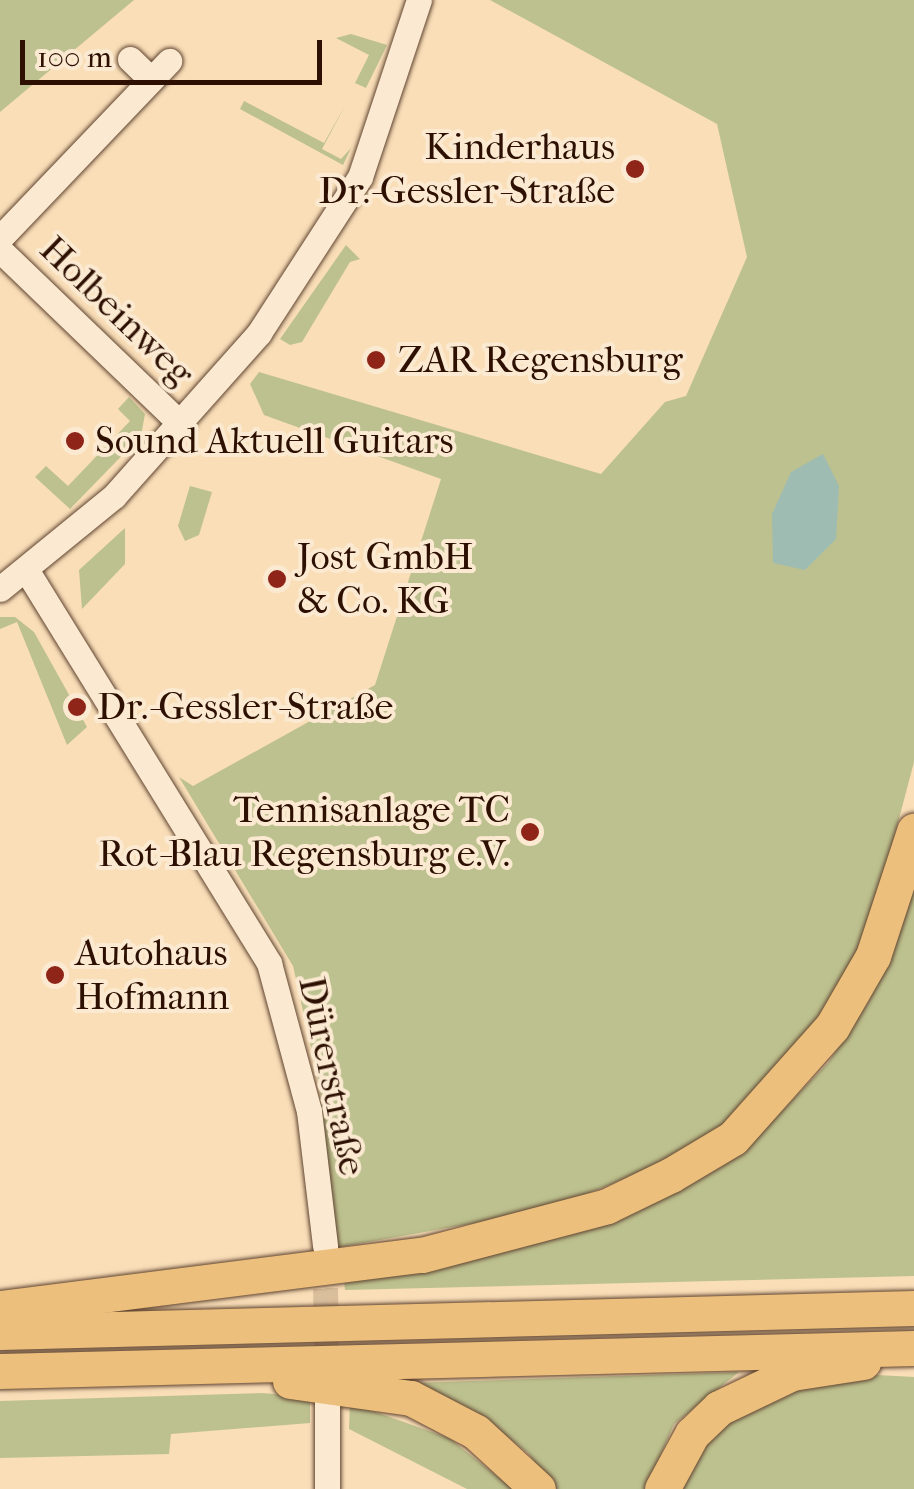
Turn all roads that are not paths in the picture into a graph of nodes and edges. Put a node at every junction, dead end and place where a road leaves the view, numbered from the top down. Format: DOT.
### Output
graph roads {
  1 [pos="419,0"];
  2 [pos="130,59"];
  3 [pos="0,238"];
  4 [pos="0,250"];
  5 [pos="182,424"];
  6 [pos="27,571"];
  7 [pos="0,589"];
  8 [pos="914,831"];
  9 [pos="325,1246"];
  10 [pos="0,1308"];
  11 [pos="914,1308"];
  12 [pos="0,1332"];
  13 [pos="914,1348"];
  14 [pos="914,1364"];
  15 [pos="220,1365"];
  16 [pos="0,1371"];
  17 [pos="328,1399"];
  18 [pos="327,1489"];
  19 [pos="538,1489"];
  20 [pos="662,1489"];
  1 -- 5 [label="street"];
  2 -- 3 [label="street, Holbeinweg"];
  4 -- 5 [label="street, Holbeinweg"];
  5 -- 6 [label="street"];
  6 -- 7 [label="street"];
  6 -- 9 [label="street, Dürerstraße"];
  8 -- 10 [label="highway"];
  11 -- 12 [label="highway"];
  13 -- 15 [label="highway"];
  14 -- 20 [label="highway"];
  15 -- 16 [label="highway"];
  15 -- 19 [label="highway"];
  17 -- 18 [label="street"];
}
